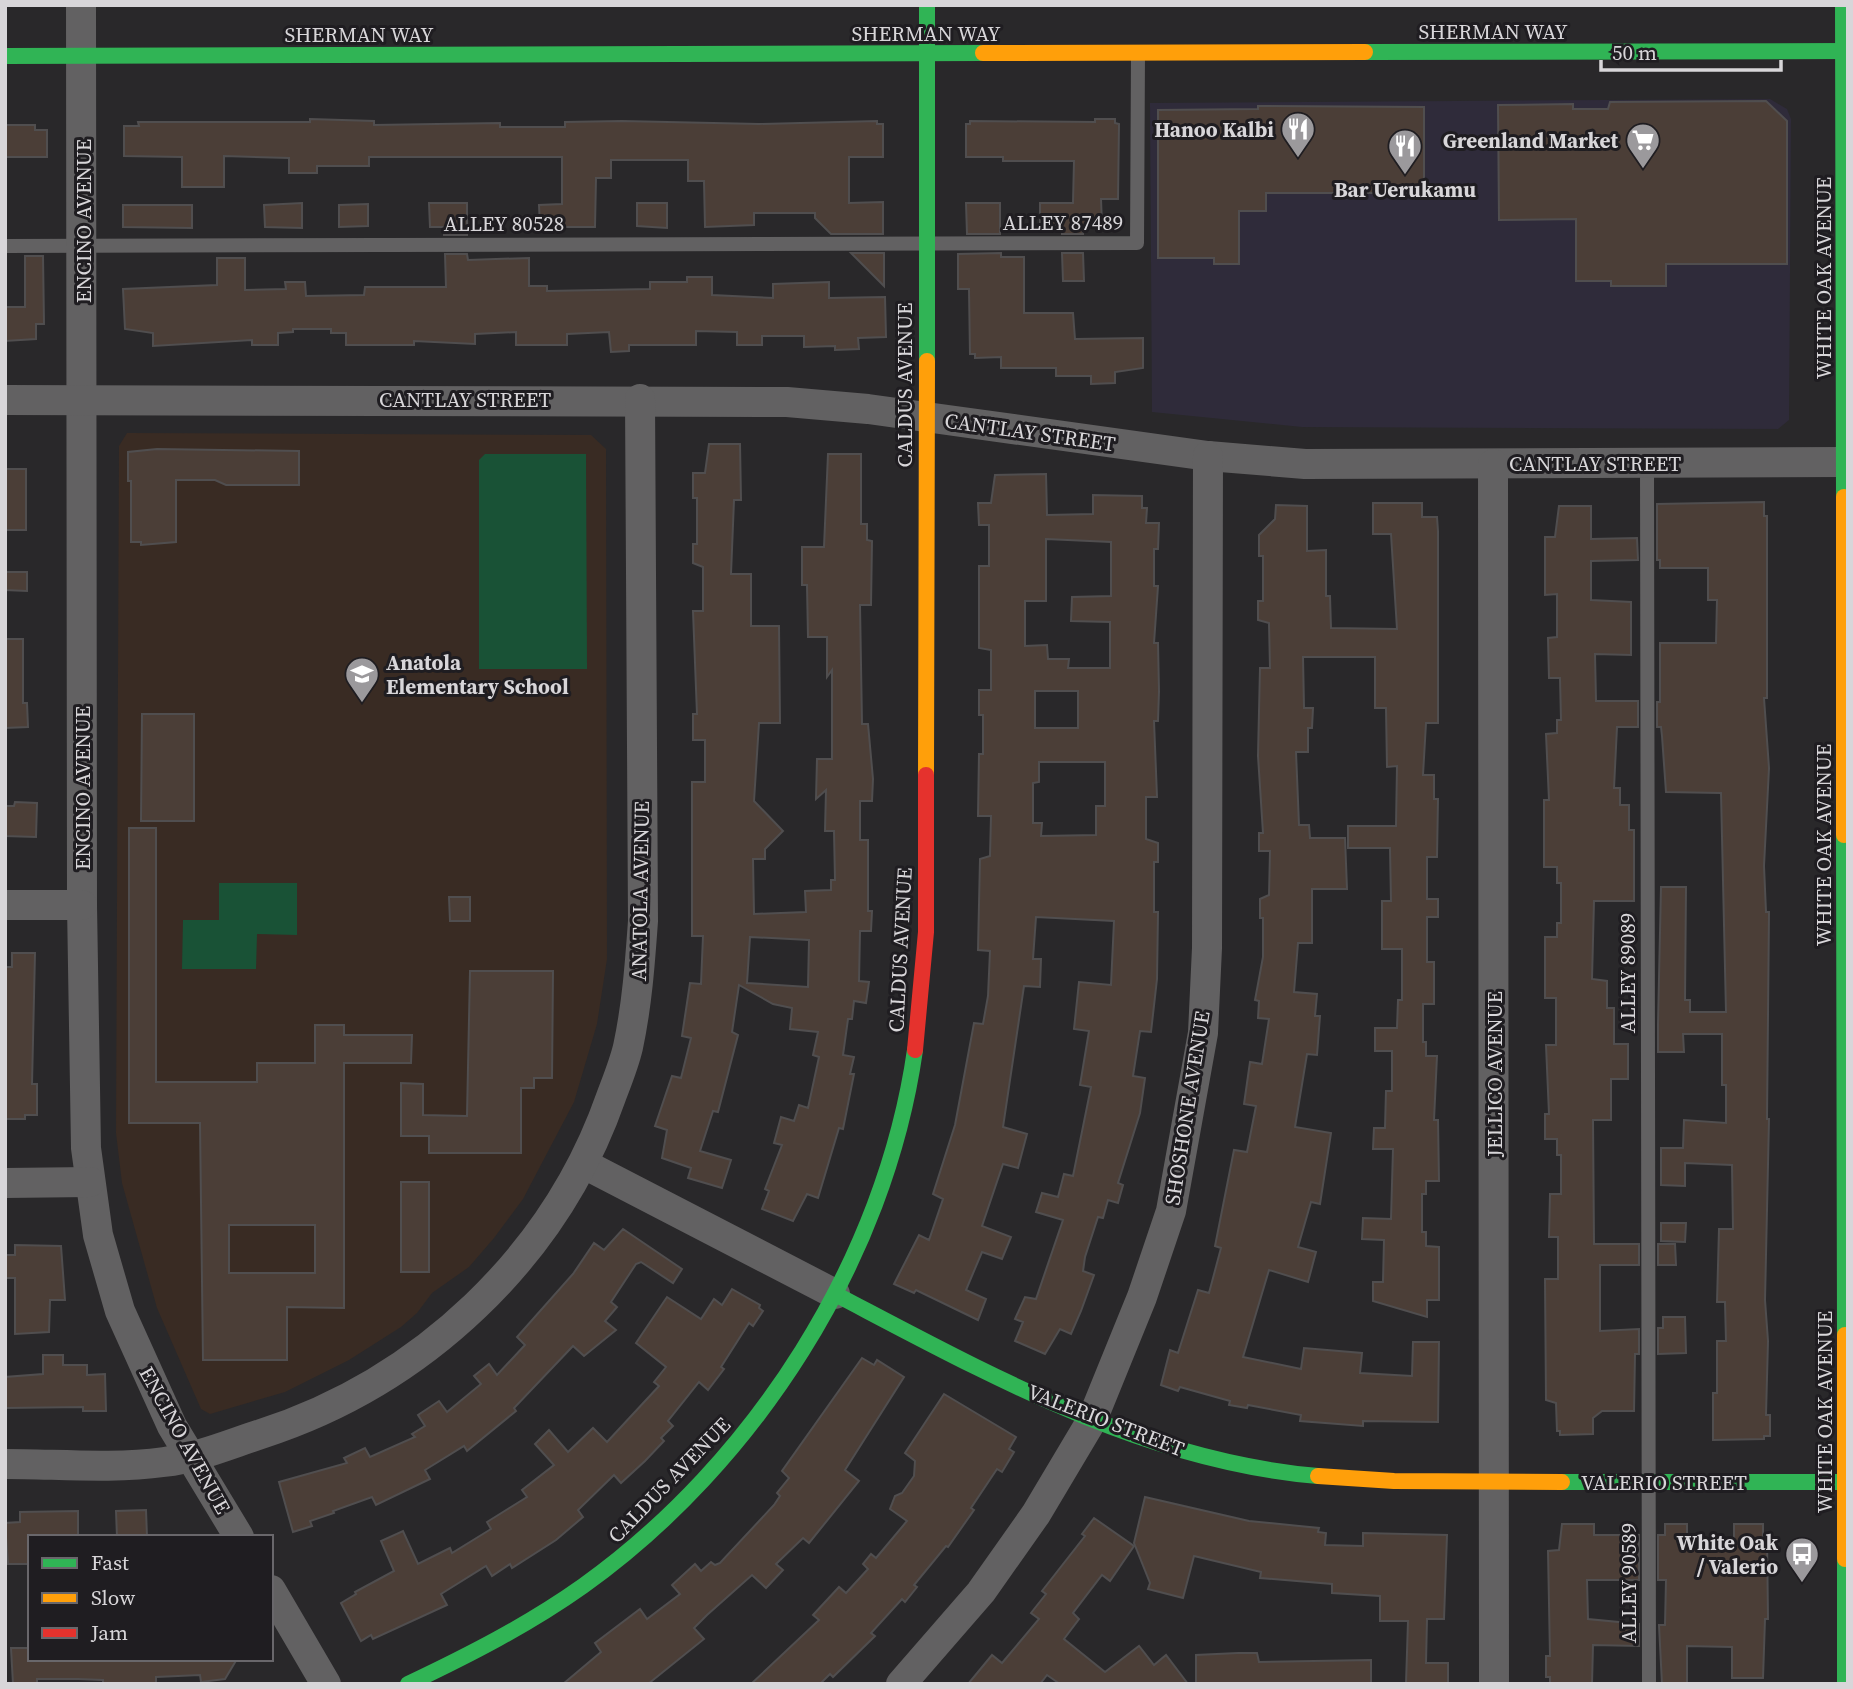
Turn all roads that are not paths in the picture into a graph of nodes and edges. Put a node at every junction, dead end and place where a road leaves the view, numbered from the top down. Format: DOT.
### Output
graph roads {
  1 [pos="82,5"];
  2 [pos="927,5"];
  3 [pos="1843,5"];
  4 [pos="1845,51"];
  5 [pos="1138,53"];
  6 [pos="926,54"];
  7 [pos="5,56"];
  8 [pos="82,56"];
  9 [pos="1846,178"];
  10 [pos="1846,233"];
  11 [pos="925,243"];
  12 [pos="5,246"];
  13 [pos="83,246"];
  14 [pos="640,399"];
  15 [pos="5,400"];
  16 [pos="84,400"];
  17 [pos="925,418"];
  18 [pos="1208,456"];
  19 [pos="1844,462"];
  20 [pos="1493,464"];
  21 [pos="1647,464"];
  22 [pos="1846,753"];
  23 [pos="5,905"];
  24 [pos="82,905"];
  25 [pos="583,1164"];
  26 [pos="90,1182"];
  27 [pos="5,1183"];
  28 [pos="835,1294"];
  29 [pos="1092,1420"];
  30 [pos="192,1456"];
  31 [pos="5,1464"];
  32 [pos="1494,1482"];
  33 [pos="1649,1482"];
  34 [pos="1847,1482"];
  35 [pos="238,1535"];
  36 [pos="273,1593"];
  37 [pos="326,1684"];
  38 [pos="408,1684"];
  39 [pos="901,1684"];
  40 [pos="1493,1684"];
  41 [pos="1649,1684"];
  42 [pos="1845,1684"];
  1 -- 8 [label="street, ENCINO AVENUE"];
  2 -- 6 [label="main road, CALDUS AVENUE"];
  3 -- 4 [label="main road, WHITE OAK AVENUE"];
  4 -- 5 [label="main road, SHERMAN WAY"];
  4 -- 9 [label="main road, WHITE OAK AVENUE"];
  5 -- 6 [label="main road, SHERMAN WAY"];
  5 -- 11 [label="lane, ALLEY 87489"];
  6 -- 8 [label="main road, SHERMAN WAY"];
  6 -- 11 [label="main road, CALDUS AVENUE"];
  7 -- 8 [label="main road, SHERMAN WAY"];
  8 -- 13 [label="street, ENCINO AVENUE"];
  9 -- 10 [label="main road, WHITE OAK AVENUE"];
  10 -- 19 [label="main road, WHITE OAK AVENUE"];
  11 -- 13 [label="lane, ALLEY 80528"];
  11 -- 17 [label="main road, CALDUS AVENUE"];
  12 -- 13 [label="lane, ALLEY 80528"];
  13 -- 16 [label="street, ENCINO AVENUE"];
  14 -- 16 [label="street, CANTLAY STREET"];
  14 -- 17 [label="street, CANTLAY STREET"];
  14 -- 25 [label="street, ANATOLA AVENUE"];
  15 -- 16 [label="street, CANTLAY STREET"];
  16 -- 24 [label="street, ENCINO AVENUE"];
  17 -- 18 [label="street, CANTLAY STREET"];
  17 -- 28 [label="main road, CALDUS AVENUE"];
  18 -- 20 [label="street, CANTLAY STREET"];
  18 -- 29 [label="street, SHOSHONE AVENUE"];
  19 -- 21 [label="street, CANTLAY STREET"];
  19 -- 22 [label="main road, WHITE OAK AVENUE"];
  20 -- 21 [label="street, CANTLAY STREET"];
  20 -- 32 [label="street, JELLICO AVENUE"];
  21 -- 33 [label="lane, ALLEY 89089"];
  22 -- 34 [label="main road, WHITE OAK AVENUE"];
  23 -- 24 [label="street"];
  24 -- 26 [label="street, ENCINO AVENUE"];
  25 -- 28 [label="street, VALERIO STREET"];
  25 -- 30 [label="street, ANATOLA AVENUE"];
  26 -- 27 [label="street"];
  26 -- 30 [label="street, ENCINO AVENUE"];
  28 -- 29 [label="main road, VALERIO STREET"];
  28 -- 38 [label="main road, CALDUS AVENUE"];
  29 -- 32 [label="main road, VALERIO STREET"];
  29 -- 39 [label="street, SHOSHONE AVENUE"];
  30 -- 31 [label="street, ANATOLA AVENUE"];
  30 -- 35 [label="street, ENCINO AVENUE"];
  32 -- 33 [label="main road, VALERIO STREET"];
  32 -- 40 [label="street, JELLICO AVENUE"];
  33 -- 34 [label="main road, VALERIO STREET"];
  33 -- 41 [label="lane, ALLEY 90589"];
  34 -- 42 [label="main road, WHITE OAK AVENUE"];
  36 -- 37 [label="street"];
}
